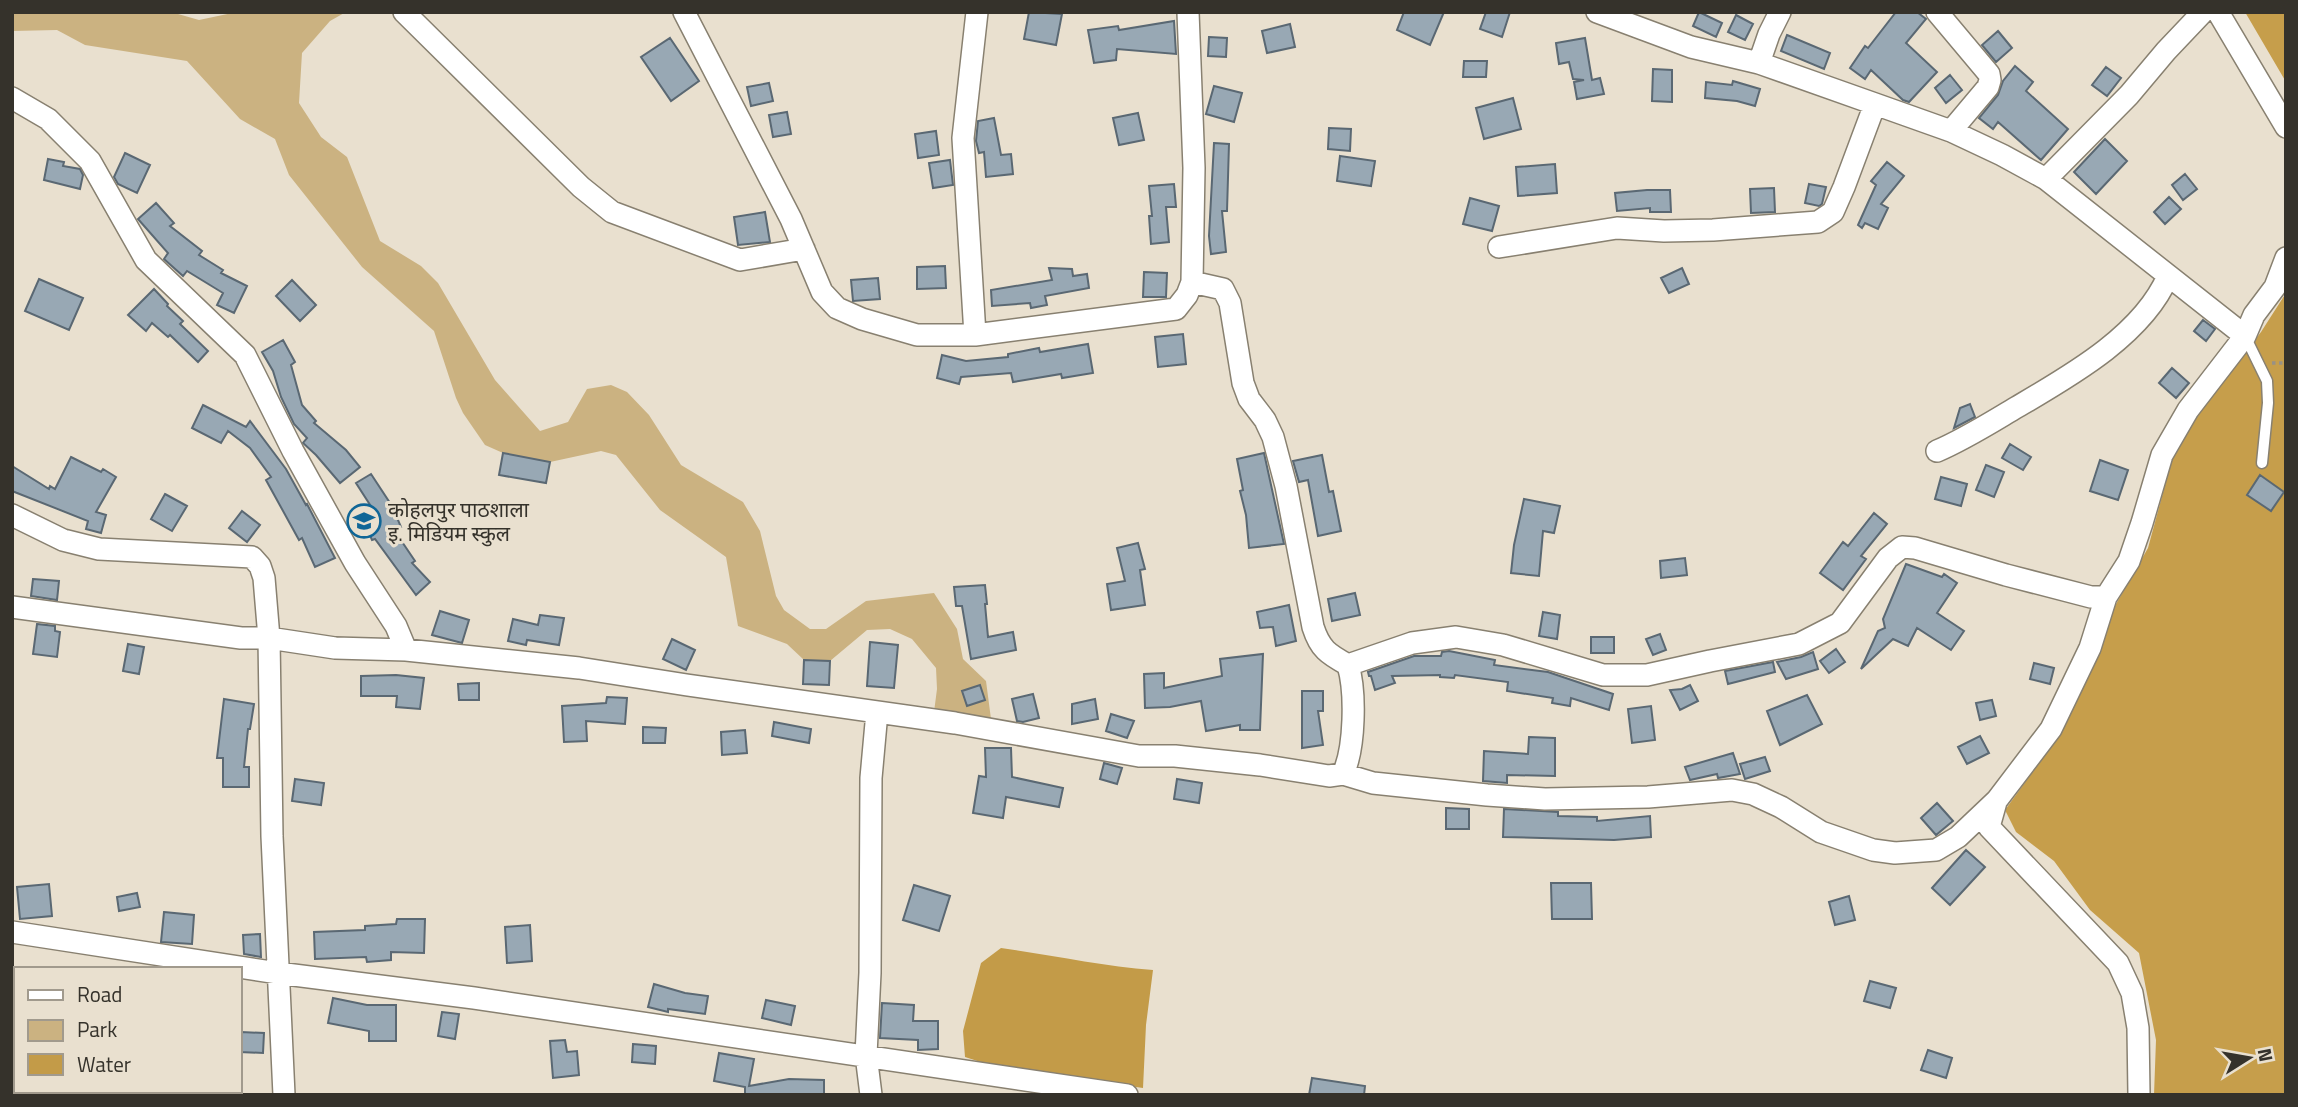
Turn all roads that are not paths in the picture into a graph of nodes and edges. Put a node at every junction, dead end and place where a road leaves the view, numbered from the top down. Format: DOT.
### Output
graph roads {
  1 [pos="404,12"];
  2 [pos="684,12"];
  3 [pos="977,12"];
  4 [pos="1188,12"];
  5 [pos="1597,12"];
  6 [pos="1780,12"];
  7 [pos="1937,12"];
  8 [pos="2203,12"];
  9 [pos="2218,12"];
  10 [pos="1759,63"];
  11 [pos="12,98"];
  12 [pos="1875,104"];
  13 [pos="2286,127"];
  14 [pos="1951,131"];
  15 [pos="2046,179"];
  16 [pos="1499,247"];
  17 [pos="804,249"];
  18 [pos="2286,258"];
  19 [pos="2168,276"];
  20 [pos="1192,282"];
  21 [pos="975,335"];
  22 [pos="2245,336"];
  23 [pos="1937,452"];
  24 [pos="2262,463"];
  25 [pos="12,515"];
  26 [pos="2106,597"];
  27 [pos="12,607"];
  28 [pos="269,638"];
  29 [pos="406,650"];
  30 [pos="1348,665"];
  31 [pos="877,712"];
  32 [pos="1343,774"];
  33 [pos="1997,800"];
  34 [pos="12,932"];
  35 [pos="239,967"];
  36 [pos="242,967"];
  37 [pos="278,973"];
  38 [pos="866,1055"];
  39 [pos="284,1095"];
  40 [pos="871,1095"];
  41 [pos="1127,1095"];
  42 [pos="2139,1095"];
  1 -- 17 [label="street"];
  2 -- 17 [label="street"];
  3 -- 21 [label="street"];
  4 -- 20 [label="street"];
  5 -- 10 [label="street"];
  6 -- 10 [label="street"];
  7 -- 14 [label="street"];
  8 -- 15 [label="street"];
  9 -- 13 [label="street"];
  10 -- 12 [label="street"];
  11 -- 29 [label="street"];
  12 -- 14 [label="street"];
  12 -- 16 [label="street"];
  14 -- 15 [label="street"];
  15 -- 19 [label="street"];
  17 -- 21 [label="street"];
  18 -- 22 [label="street"];
  19 -- 22 [label="street"];
  19 -- 23 [label="street"];
  20 -- 21 [label="street"];
  20 -- 30 [label="street"];
  22 -- 24 [label="lane"];
  22 -- 26 [label="street"];
  25 -- 28 [label="street"];
  26 -- 30 [label="street"];
  26 -- 33 [label="street"];
  27 -- 28 [label="street"];
  28 -- 29 [label="street"];
  28 -- 37 [label="street"];
  29 -- 31 [label="street"];
  30 -- 32 [label="street"];
  31 -- 32 [label="street"];
  31 -- 38 [label="street"];
  32 -- 33 [label="street"];
  33 -- 42 [label="street"];
  34 -- 35 [label="street"];
  36 -- 37 [label="street"];
  37 -- 38 [label="street"];
  37 -- 39 [label="street"];
  38 -- 40 [label="street"];
  38 -- 41 [label="street"];
}
